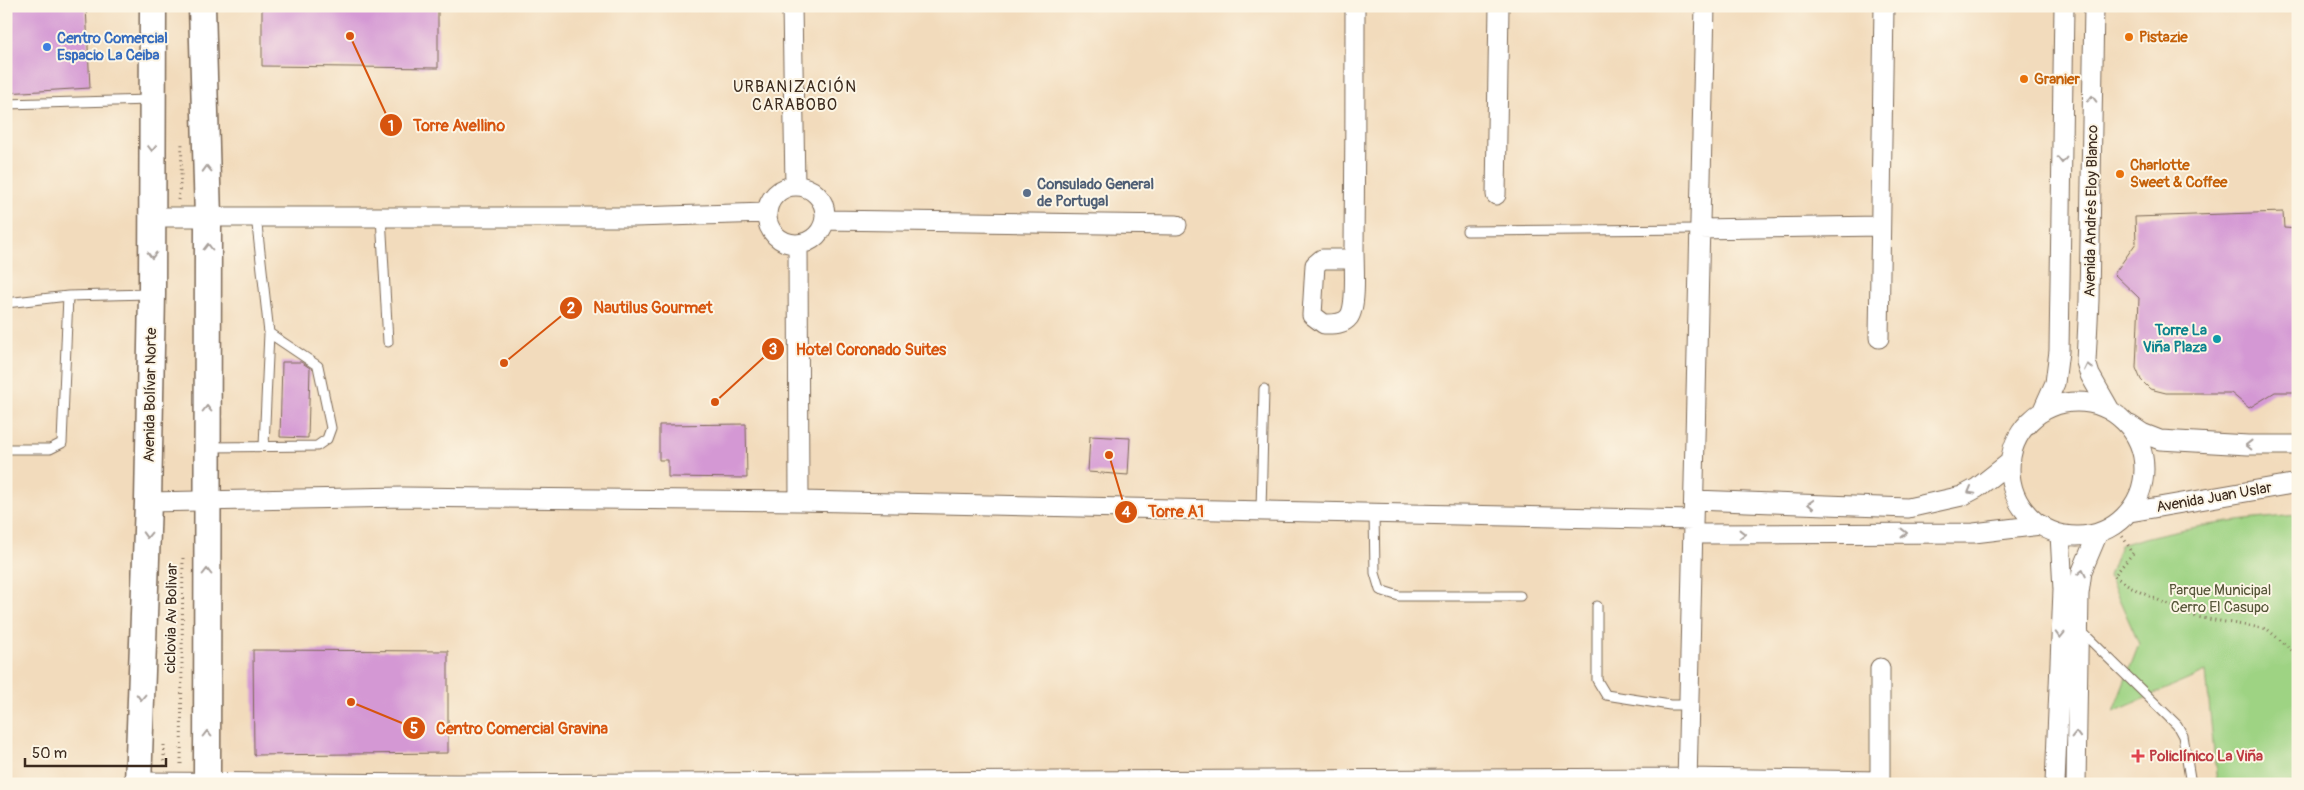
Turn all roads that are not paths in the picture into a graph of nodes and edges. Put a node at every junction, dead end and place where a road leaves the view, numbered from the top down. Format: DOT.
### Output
graph roads {
  1 [pos="153,6"];
  2 [pos="202,6"];
  3 [pos="792,6"];
  4 [pos="1355,6"];
  5 [pos="1499,6"];
  6 [pos="1704,6"];
  7 [pos="1884,6"];
  8 [pos="2064,6"];
  9 [pos="2094,6"];
  10 [pos="152,100"];
  11 [pos="6,104"];
  12 [pos="795,186"];
  13 [pos="1496,195"];
  14 [pos="767,213"];
  15 [pos="256,216"];
  16 [pos="381,216"];
  17 [pos="152,217"];
  18 [pos="208,218"];
  19 [pos="825,220"];
  20 [pos="1177,225"];
  21 [pos="1880,226"];
  22 [pos="1700,228"];
  23 [pos="1467,231"];
  24 [pos="798,244"];
  25 [pos="1354,258"];
  26 [pos="152,294"];
  27 [pos="68,296"];
  28 [pos="6,303"];
  29 [pos="269,333"];
  30 [pos="1879,338"];
  31 [pos="388,342"];
  32 [pos="1264,389"];
  33 [pos="2110,410"];
  34 [pos="2042,412"];
  35 [pos="2127,423"];
  36 [pos="2298,445"];
  37 [pos="264,446"];
  38 [pos="207,447"];
  39 [pos="6,449"];
  40 [pos="2010,462"];
  41 [pos="2298,483"];
  42 [pos="1694,500"];
  43 [pos="207,501"];
  44 [pos="799,501"];
  45 [pos="148,502"];
  46 [pos="1261,510"];
  47 [pos="2130,512"];
  48 [pos="1374,513"];
  49 [pos="2041,525"];
  50 [pos="1693,527"];
  51 [pos="2098,533"];
  52 [pos="2060,534"];
  53 [pos="1520,596"];
  54 [pos="1597,606"];
  55 [pos="2078,628"];
  56 [pos="1880,668"];
  57 [pos="1687,706"];
  58 [pos="1479,781"];
  59 [pos="1687,781"];
  60 [pos="1271,782"];
  61 [pos="1880,782"];
  62 [pos="138,783"];
  63 [pos="207,783"];
  64 [pos="712,783"];
  65 [pos="2055,784"];
  66 [pos="2076,784"];
  67 [pos="2191,784"];
  1 -- 10 [label="main road, Avenida Bolívar Norte"];
  18 -- 2 [label="main road, one-way"];
  3 -- 12 [label="street"];
  4 -- 25 [label="street"];
  5 -- 13 [label="street"];
  6 -- 22 [label="street"];
  7 -- 21 [label="street"];
  8 -- 34 [label="street, Avenida Andrés Eloy Blanco, one-way"];
  33 -- 9 [label="street, Avenida Andrés Eloy Blanco, one-way"];
  10 -- 11 [label="lane"];
  10 -- 17 [label="main road, Avenida Bolívar Norte, one-way"];
  12 -- 14 [label="street"];
  12 -- 19 [label="street"];
  14 -- 16 [label="street"];
  14 -- 24 [label="street"];
  15 -- 16 [label="street"];
  15 -- 18 [label="street"];
  15 -- 29 [label="lane"];
  16 -- 31 [label="lane"];
  17 -- 18 [label="street"];
  17 -- 26 [label="main road, Avenida Bolívar Norte, one-way"];
  38 -- 18 [label="main road, one-way"];
  19 -- 20 [label="street"];
  19 -- 24 [label="street"];
  21 -- 22 [label="street"];
  21 -- 30 [label="street"];
  22 -- 23 [label="lane"];
  22 -- 42 [label="street"];
  24 -- 44 [label="street"];
  26 -- 27 [label="lane"];
  26 -- 45 [label="main road, Avenida Bolívar Norte"];
  27 -- 28 [label="lane"];
  27 -- 39 [label="lane"];
  29 -- 37 [label="lane"];
  29 -- 37 [label="lane"];
  32 -- 46 [label="lane"];
  33 -- 34 [label="street"];
  33 -- 35 [label="street"];
  34 -- 40 [label="street"];
  36 -- 35 [label="street, one-way"];
  35 -- 47 [label="street"];
  37 -- 38 [label="lane"];
  38 -- 43 [label="main road"];
  40 -- 42 [label="street, one-way"];
  40 -- 49 [label="street"];
  41 -- 47 [label="street, Avenida Juan Uslar"];
  42 -- 50 [label="street"];
  43 -- 44 [label="street"];
  43 -- 45 [label="street"];
  63 -- 43 [label="main road, one-way"];
  44 -- 46 [label="street"];
  45 -- 62 [label="main road, Avenida Bolívar Norte, one-way"];
  46 -- 48 [label="street"];
  47 -- 51 [label="street"];
  48 -- 50 [label="street"];
  48 -- 53 [label="lane"];
  50 -- 49 [label="street, one-way"];
  49 -- 52 [label="street"];
  50 -- 57 [label="street"];
  51 -- 52 [label="street"];
  55 -- 51 [label="street, one-way"];
  52 -- 65 [label="street, one-way"];
  54 -- 57 [label="lane"];
  66 -- 55 [label="street, one-way"];
  55 -- 67 [label="lane"];
  56 -- 61 [label="street"];
  57 -- 59 [label="street"];
  58 -- 59 [label="street"];
  58 -- 60 [label="street"];
  59 -- 61 [label="street"];
  60 -- 64 [label="street"];
  62 -- 63 [label="street"];
  63 -- 64 [label="street"];
}
